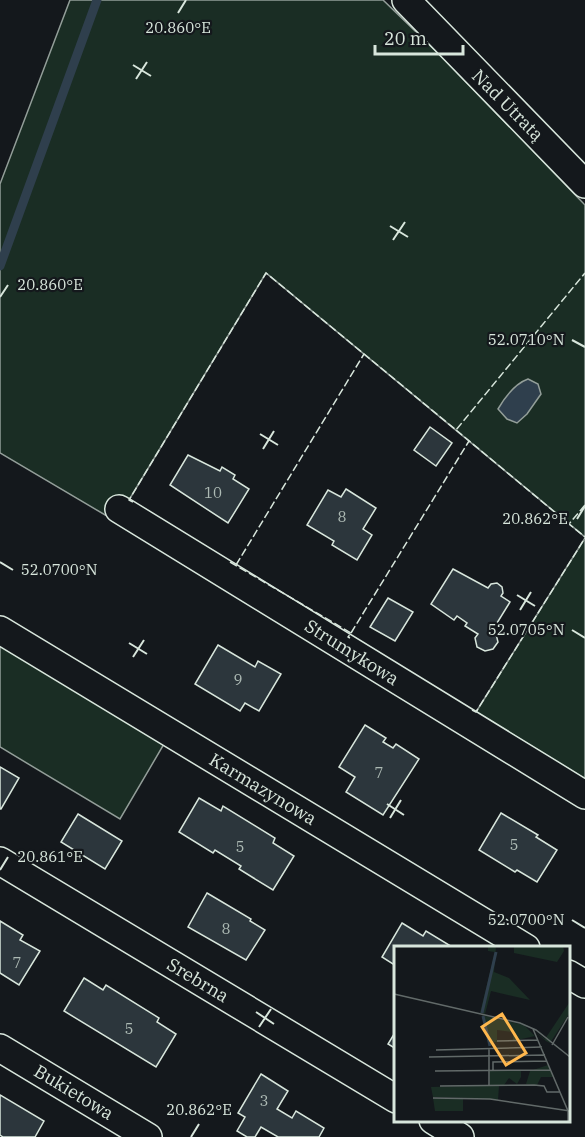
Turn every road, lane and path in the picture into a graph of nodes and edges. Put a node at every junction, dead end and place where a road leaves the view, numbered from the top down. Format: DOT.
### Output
graph roads {
  1 [pos="406,0"];
  2 [pos="585,184"];
  3 [pos="119,509"];
  4 [pos="0,630"];
  5 [pos="585,795"];
  6 [pos="0,861"];
  7 [pos="523,946"];
  8 [pos="570,975"];
  9 [pos="585,984"];
  10 [pos="0,1048"];
  11 [pos="394,1098"];
  12 [pos="436,1122"];
  13 [pos="148,1137"];
  14 [pos="460,1137"];
  1 -- 2 [label="street, Nad Utratą"];
  3 -- 5 [label="street, Strumykowa"];
  4 -- 7 [label="street, Karmazynowa"];
  6 -- 11 [label="street, Srebrna"];
  8 -- 9 [label="street"];
  10 -- 13 [label="street, Bukietowa"];
  12 -- 14 [label="street"];
}
